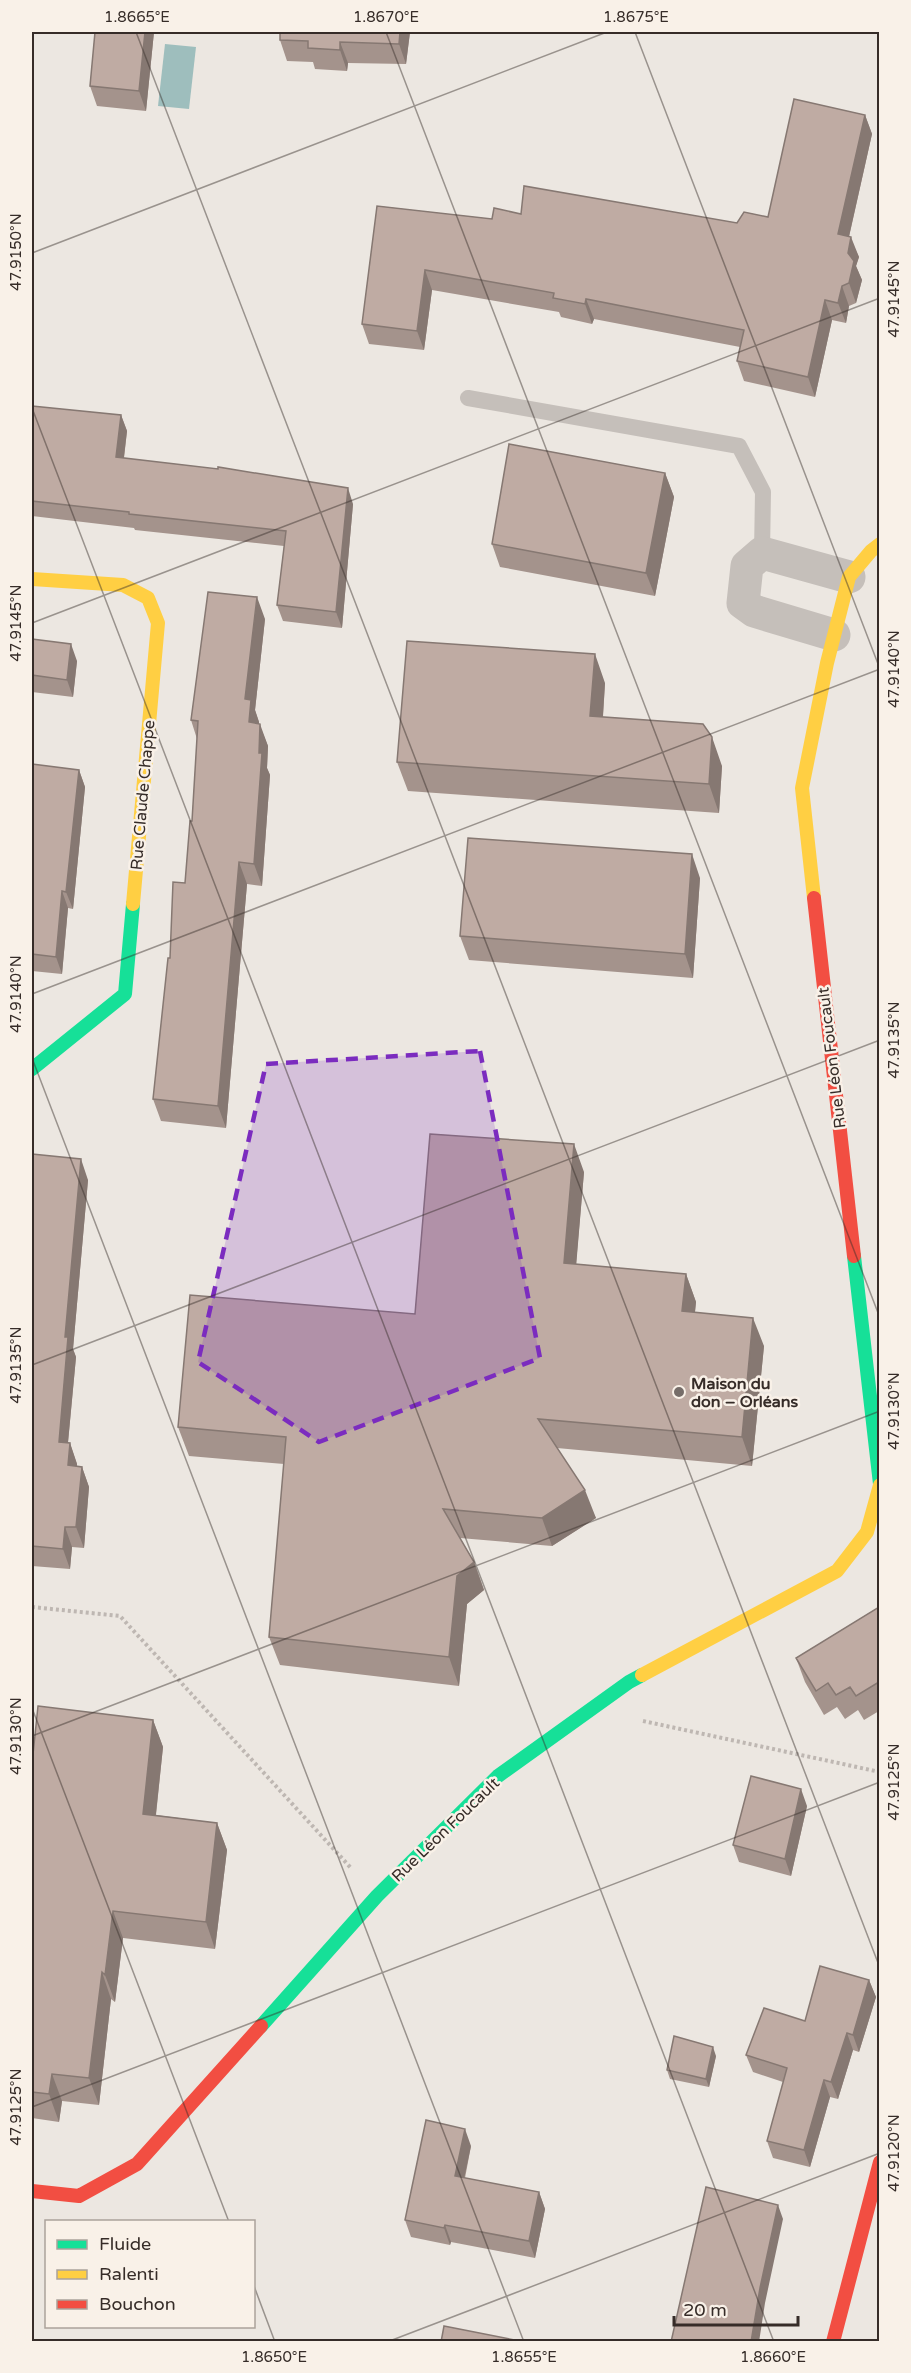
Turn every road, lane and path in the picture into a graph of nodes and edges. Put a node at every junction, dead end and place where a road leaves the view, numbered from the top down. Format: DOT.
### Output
graph roads {
  1 [pos="468,398"];
  2 [pos="879,544"];
  3 [pos="762,553"];
  4 [pos="849,578"];
  5 [pos="32,579"];
  6 [pos="834,635"];
  7 [pos="32,1069"];
  8 [pos="879,1485"];
  9 [pos="32,1607"];
  10 [pos="632,1718"];
  11 [pos="879,1772"];
  12 [pos="377,1896"];
  13 [pos="879,2162"];
  14 [pos="32,2191"];
  15 [pos="833,2342"];
  1 -- 3 [label="lane"];
  2 -- 4 [label="street, Rue Léon Foucault"];
  3 -- 4 [label="street"];
  3 -- 6 [label="street"];
  4 -- 6 [label="street, Rue Léon Foucault"];
  5 -- 7 [label="street, Rue Claude Chappe"];
  6 -- 8 [label="street, Rue Léon Foucault"];
  8 -- 12 [label="street, Rue Léon Foucault"];
  9 -- 12 [label="path"];
  10 -- 11 [label="path"];
  12 -- 14 [label="street, Rue Léon Foucault"];
  13 -- 15 [label="street"];
}
